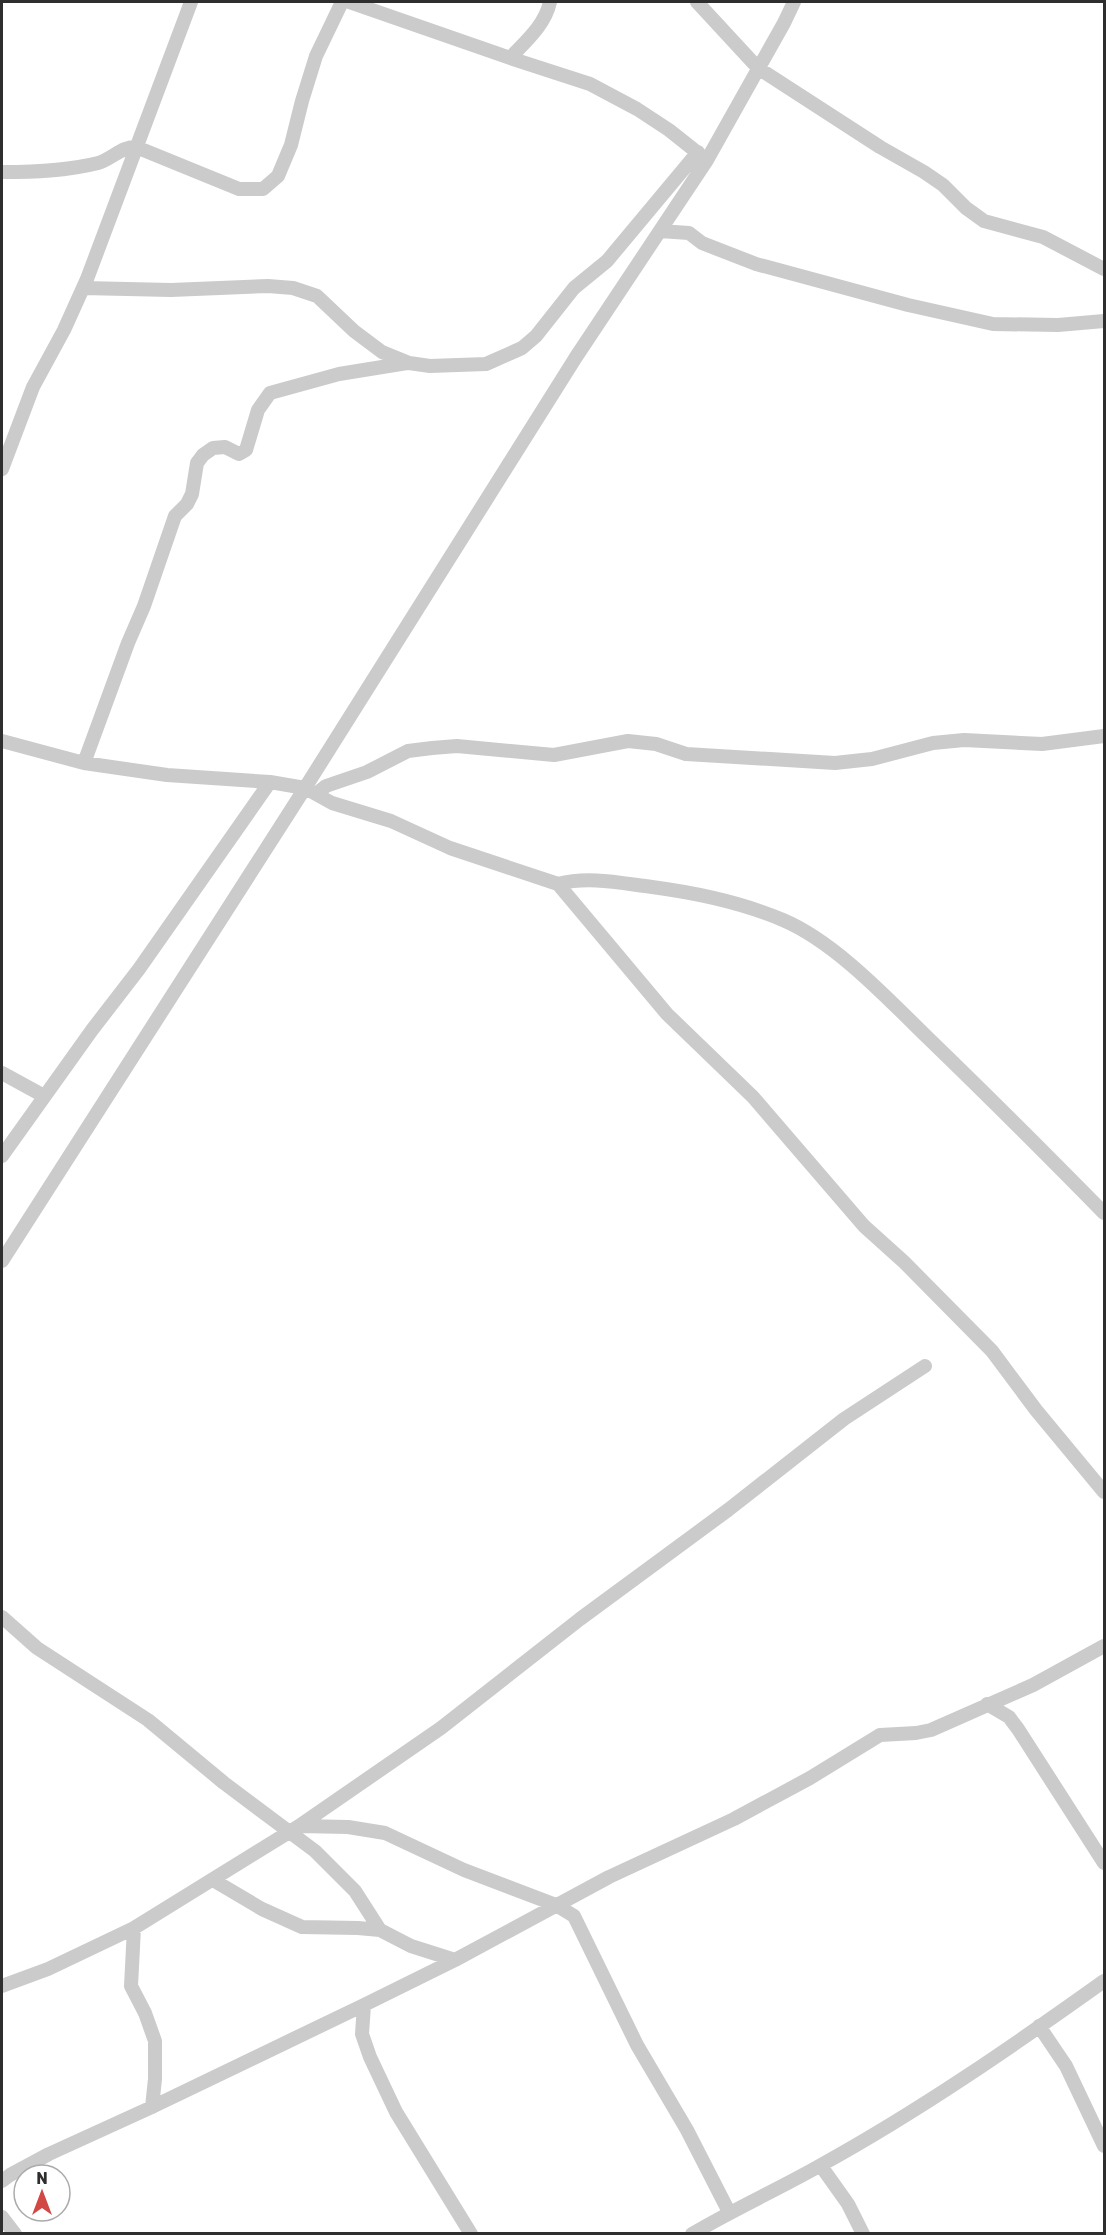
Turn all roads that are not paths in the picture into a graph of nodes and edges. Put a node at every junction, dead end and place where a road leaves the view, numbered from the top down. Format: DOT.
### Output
graph roads {
  1 [pos="191,2"];
  2 [pos="342,2"];
  3 [pos="349,2"];
  4 [pos="549,2"];
  5 [pos="697,2"];
  6 [pos="794,2"];
  7 [pos="510,58"];
  8 [pos="758,68"];
  9 [pos="136,147"];
  10 [pos="702,156"];
  11 [pos="2,172"];
  12 [pos="660,231"];
  13 [pos="1104,269"];
  14 [pos="83,288"];
  15 [pos="1104,321"];
  16 [pos="410,363"];
  17 [pos="2,469"];
  18 [pos="1104,736"];
  19 [pos="2,741"];
  20 [pos="84,763"];
  21 [pos="270,782"];
  22 [pos="311,791"];
  23 [pos="558,884"];
  24 [pos="2,1073"];
  25 [pos="44,1096"];
  26 [pos="2,1156"];
  27 [pos="1104,1213"];
  28 [pos="2,1261"];
  29 [pos="925,1366"];
  30 [pos="1104,1492"];
  31 [pos="2,1617"];
  32 [pos="1104,1646"];
  33 [pos="987,1704"];
  34 [pos="294,1829"];
  35 [pos="1104,1863"];
  36 [pos="213,1880"];
  37 [pos="556,1905"];
  38 [pos="134,1928"];
  39 [pos="380,1930"];
  40 [pos="454,1959"];
  41 [pos="1104,1981"];
  42 [pos="2,1986"];
  43 [pos="364,2005"];
  44 [pos="1039,2026"];
  45 [pos="152,2107"];
  46 [pos="1104,2146"];
  47 [pos="821,2166"];
  48 [pos="2,2181"];
  49 [pos="729,2212"];
  50 [pos="2,2217"];
  51 [pos="15,2234"];
  52 [pos="471,2234"];
  53 [pos="692,2234"];
  54 [pos="863,2234"];
  1 -- 9 [label="street"];
  2 -- 9 [label="street"];
  3 -- 7 [label="street"];
  4 -- 7 [label="street"];
  5 -- 8 [label="street"];
  6 -- 8 [label="street"];
  7 -- 10 [label="street"];
  8 -- 10 [label="street"];
  8 -- 13 [label="street"];
  9 -- 11 [label="street"];
  9 -- 14 [label="street"];
  10 -- 12 [label="street"];
  10 -- 16 [label="street"];
  12 -- 15 [label="street"];
  12 -- 22 [label="street"];
  14 -- 16 [label="street"];
  14 -- 17 [label="street"];
  16 -- 20 [label="street"];
  18 -- 22 [label="street"];
  19 -- 20 [label="street"];
  20 -- 21 [label="street"];
  21 -- 22 [label="street"];
  21 -- 25 [label="street"];
  22 -- 23 [label="street"];
  22 -- 28 [label="street"];
  23 -- 27 [label="street"];
  23 -- 30 [label="street"];
  24 -- 25 [label="street"];
  25 -- 26 [label="street"];
  29 -- 34 [label="street"];
  31 -- 34 [label="street"];
  32 -- 33 [label="street"];
  33 -- 35 [label="street"];
  33 -- 37 [label="street"];
  34 -- 36 [label="street"];
  34 -- 37 [label="street"];
  34 -- 39 [label="street"];
  36 -- 38 [label="street"];
  36 -- 39 [label="street"];
  37 -- 40 [label="street"];
  37 -- 49 [label="street"];
  38 -- 42 [label="street"];
  38 -- 45 [label="street"];
  39 -- 40 [label="street"];
  40 -- 43 [label="street"];
  41 -- 44 [label="street"];
  43 -- 45 [label="street"];
  43 -- 52 [label="street"];
  44 -- 46 [label="street"];
  44 -- 47 [label="street"];
  45 -- 48 [label="street"];
  47 -- 49 [label="street"];
  47 -- 54 [label="street"];
  49 -- 53 [label="street"];
  50 -- 51 [label="street"];
}
